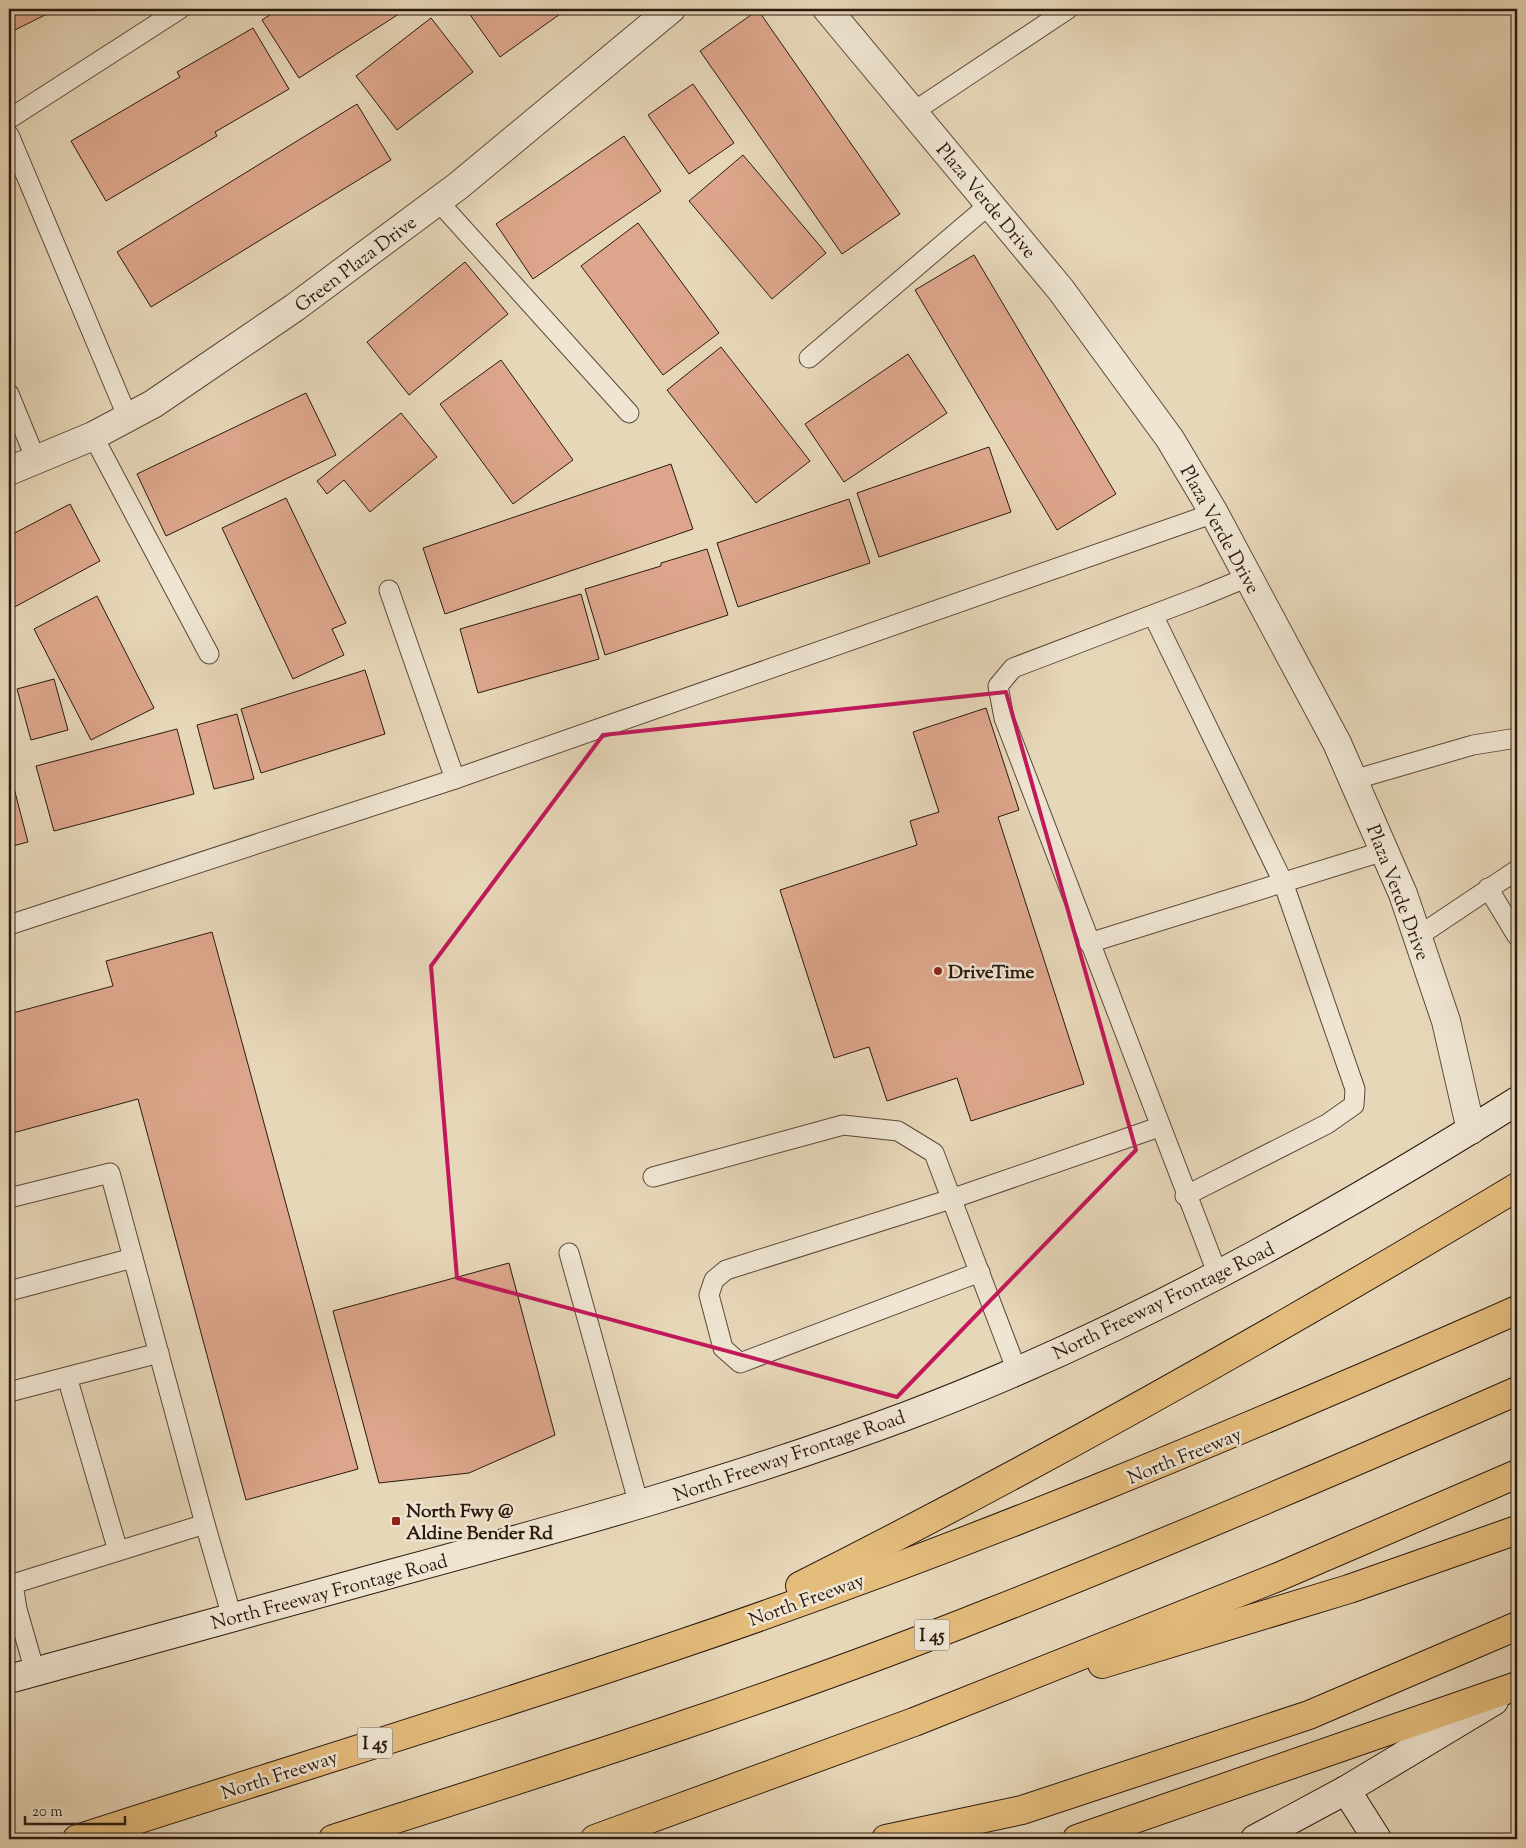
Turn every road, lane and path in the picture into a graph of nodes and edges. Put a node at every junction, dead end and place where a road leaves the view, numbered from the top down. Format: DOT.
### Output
graph roads {
  1 [pos="180,9"];
  2 [pos="671,9"];
  3 [pos="827,9"];
  4 [pos="1068,9"];
  5 [pos="913,112"];
  6 [pos="9,119"];
  7 [pos="9,135"];
  8 [pos="438,200"];
  9 [pos="990,204"];
  10 [pos="809,358"];
  11 [pos="9,394"];
  12 [pos="629,413"];
  13 [pos="128,418"];
  14 [pos="93,436"];
  15 [pos="36,460"];
  16 [pos="9,471"];
  17 [pos="1214,513"];
  18 [pos="1248,577"];
  19 [pos="389,590"];
  20 [pos="1153,615"];
  21 [pos="210,654"];
  22 [pos="1517,738"];
  23 [pos="455,779"];
  24 [pos="1353,780"];
  25 [pos="1384,851"];
  26 [pos="1517,870"];
  27 [pos="1283,882"];
  28 [pos="1488,888"];
  29 [pos="9,925"];
  30 [pos="1517,936"];
  31 [pos="1417,937"];
  32 [pos="1090,943"];
  33 [pos="1517,1100"];
  34 [pos="1160,1127"];
  35 [pos="1471,1130"];
  36 [pos="653,1177"];
  37 [pos="1517,1187"];
  38 [pos="1185,1196"];
  39 [pos="9,1198"];
  40 [pos="951,1199"];
  41 [pos="569,1253"];
  42 [pos="133,1258"];
  43 [pos="980,1272"];
  44 [pos="1218,1276"];
  45 [pos="9,1291"];
  46 [pos="1517,1310"];
  47 [pos="159,1352"];
  48 [pos="1017,1371"];
  49 [pos="67,1377"];
  50 [pos="1517,1391"];
  51 [pos="9,1392"];
  52 [pos="1517,1474"];
  53 [pos="639,1505"];
  54 [pos="205,1524"];
  55 [pos="1517,1530"];
  56 [pos="118,1551"];
  57 [pos="11,1576"];
  58 [pos="232,1618"];
  59 [pos="1517,1626"];
  60 [pos="673,1647"];
  61 [pos="35,1672"];
  62 [pos="9,1679"];
  63 [pos="1517,1686"];
  64 [pos="914,1722"];
  65 [pos="1346,1790"];
  66 [pos="77,1839"];
  67 [pos="333,1839"];
  68 [pos="595,1839"];
  69 [pos="886,1839"];
  70 [pos="1077,1839"];
  71 [pos="1255,1839"];
  72 [pos="1377,1839"];
  1 -- 6 [label="lane"];
  2 -- 8 [label="street, Green Plaza Drive"];
  3 -- 5 [label="street, Plaza Verde Drive"];
  4 -- 5 [label="lane"];
  5 -- 9 [label="street, Plaza Verde Drive"];
  7 -- 13 [label="lane"];
  8 -- 12 [label="lane"];
  8 -- 13 [label="street, Green Plaza Drive"];
  9 -- 10 [label="lane"];
  9 -- 17 [label="street, Plaza Verde Drive"];
  11 -- 15 [label="lane"];
  13 -- 14 [label="street, Green Plaza Drive"];
  14 -- 15 [label="street, Green Plaza Drive"];
  14 -- 21 [label="lane"];
  15 -- 16 [label="street, Green Plaza Drive"];
  17 -- 18 [label="street, Plaza Verde Drive"];
  17 -- 23 [label="lane"];
  18 -- 20 [label="lane"];
  18 -- 24 [label="street, Plaza Verde Drive"];
  19 -- 23 [label="lane"];
  20 -- 27 [label="lane"];
  20 -- 32 [label="lane"];
  22 -- 24 [label="lane"];
  23 -- 29 [label="lane"];
  24 -- 25 [label="street, Plaza Verde Drive"];
  25 -- 27 [label="lane"];
  25 -- 31 [label="street, Plaza Verde Drive"];
  26 -- 28 [label="lane"];
  27 -- 32 [label="lane"];
  27 -- 38 [label="lane"];
  28 -- 30 [label="lane"];
  28 -- 31 [label="lane"];
  31 -- 35 [label="street, Plaza Verde Drive"];
  32 -- 34 [label="lane"];
  33 -- 35 [label="street, North Freeway Frontage Road"];
  34 -- 38 [label="lane"];
  34 -- 40 [label="lane"];
  35 -- 44 [label="street, North Freeway Frontage Road"];
  36 -- 40 [label="lane"];
  37 -- 60 [label="highway"];
  38 -- 44 [label="lane"];
  39 -- 42 [label="lane"];
  40 -- 43 [label="lane"];
  40 -- 43 [label="lane"];
  41 -- 53 [label="lane"];
  42 -- 45 [label="lane"];
  42 -- 47 [label="lane"];
  43 -- 48 [label="lane"];
  44 -- 48 [label="street, North Freeway Frontage Road"];
  46 -- 60 [label="highway, North Freeway / I 45"];
  47 -- 49 [label="lane"];
  47 -- 54 [label="lane"];
  48 -- 53 [label="street, North Freeway Frontage Road"];
  49 -- 51 [label="lane"];
  49 -- 56 [label="lane"];
  50 -- 67 [label="highway, I 45"];
  52 -- 64 [label="highway"];
  53 -- 58 [label="street, North Freeway Frontage Road"];
  54 -- 56 [label="lane"];
  54 -- 58 [label="lane"];
  55 -- 64 [label="highway"];
  56 -- 57 [label="lane"];
  57 -- 61 [label="lane"];
  58 -- 61 [label="street, North Freeway Frontage Road"];
  59 -- 69 [label="highway"];
  60 -- 66 [label="highway, North Freeway / I 45"];
  61 -- 62 [label="street, North Freeway Frontage Road"];
  63 -- 65 [label="street"];
  63 -- 70 [label="highway"];
  64 -- 68 [label="highway"];
  65 -- 71 [label="street"];
  65 -- 72 [label="street"];
}
